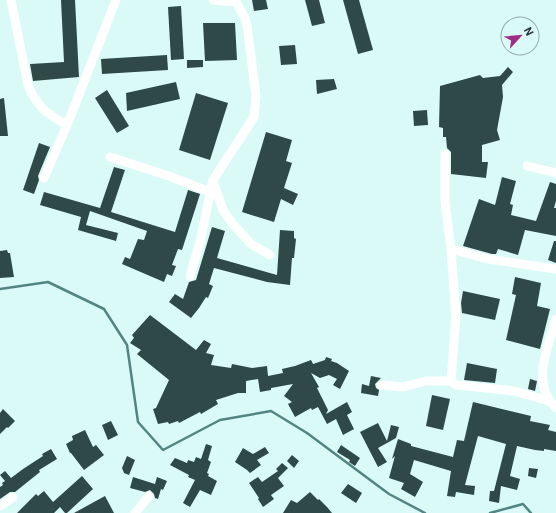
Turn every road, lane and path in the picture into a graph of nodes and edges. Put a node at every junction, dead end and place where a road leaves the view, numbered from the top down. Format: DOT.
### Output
graph roads {
  1 [pos="11,0"];
  2 [pos="116,0"];
  3 [pos="213,0"];
  4 [pos="236,1"];
  5 [pos="67,125"];
  6 [pos="445,154"];
  7 [pos="110,157"];
  8 [pos="527,166"];
  9 [pos="556,173"];
  10 [pos="44,178"];
  11 [pos="213,180"];
  12 [pos="210,192"];
  13 [pos="451,249"];
  14 [pos="270,255"];
  15 [pos="556,269"];
  16 [pos="190,276"];
  17 [pos="556,319"];
  18 [pos="451,381"];
  19 [pos="381,385"];
  20 [pos="549,401"];
  21 [pos="556,408"];
  22 [pos="150,496"];
  23 [pos="13,497"];
  24 [pos="0,506"];
  25 [pos="135,513"];
  1 -- 5 [label="street"];
  2 -- 5 [label="street"];
  3 -- 4 [label="street"];
  4 -- 11 [label="street"];
  5 -- 10 [label="street"];
  6 -- 13 [label="street"];
  7 -- 12 [label="street"];
  8 -- 9 [label="street"];
  11 -- 12 [label="street"];
  11 -- 14 [label="street"];
  12 -- 16 [label="street"];
  13 -- 15 [label="street"];
  13 -- 18 [label="street"];
  17 -- 20 [label="street"];
  18 -- 19 [label="street"];
  18 -- 20 [label="street"];
  20 -- 21 [label="street"];
  22 -- 25 [label="street"];
  23 -- 24 [label="street"];
}
